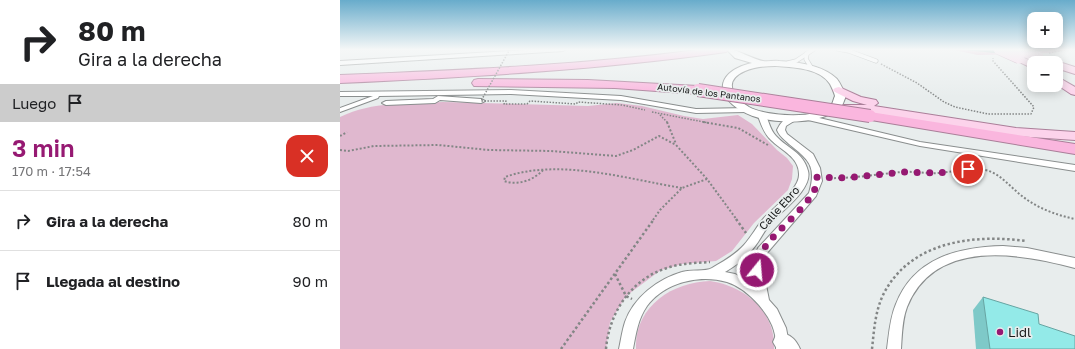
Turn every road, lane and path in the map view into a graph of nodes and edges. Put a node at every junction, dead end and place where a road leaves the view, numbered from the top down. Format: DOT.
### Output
graph roads {
  1 [pos="459,65"];
  2 [pos="501,65"];
  3 [pos="575,65"];
  4 [pos="737,65"];
  5 [pos="756,65"];
  6 [pos="793,65"];
  7 [pos="809,65"];
  8 [pos="884,65"];
  9 [pos="997,65"];
  10 [pos="1063,66"];
  11 [pos="812,69"];
  12 [pos="340,70"];
  13 [pos="1075,71"];
  14 [pos="735,73"];
  15 [pos="1063,75"];
  16 [pos="340,79"];
  17 [pos="1075,79"];
  18 [pos="1063,83"];
  19 [pos="340,87"];
  20 [pos="840,90"];
  21 [pos="1075,92"];
  22 [pos="340,94"];
  23 [pos="396,94"];
  24 [pos="340,98"];
  25 [pos="481,101"];
  26 [pos="386,103"];
  27 [pos="340,104"];
  28 [pos="834,108"];
  29 [pos="340,110"];
  30 [pos="747,110"];
  31 [pos="659,114"];
  32 [pos="762,116"];
  33 [pos="811,118"];
  34 [pos="791,119"];
  35 [pos="1075,125"];
  36 [pos="347,132"];
  37 [pos="340,136"];
  38 [pos="1075,136"];
  39 [pos="676,145"];
  40 [pos="770,147"];
  41 [pos="340,150"];
  42 [pos="1075,150"];
  43 [pos="1075,168"];
  44 [pos="543,170"];
  45 [pos="817,177"];
  46 [pos="707,179"];
  47 [pos="682,188"];
  48 [pos="1075,219"];
  49 [pos="750,228"];
  50 [pos="746,233"];
  51 [pos="742,239"];
  52 [pos="1075,263"];
  53 [pos="715,267"];
  54 [pos="615,274"];
  55 [pos="626,296"];
  56 [pos="764,299"];
  57 [pos="642,304"];
  58 [pos="785,347"];
  59 [pos="560,349"];
  60 [pos="606,349"];
  61 [pos="626,349"];
  62 [pos="894,349"];
  1 -- 12 [label="highway"];
  2 -- 25 [label="path, bridge"];
  3 -- 16 [label="highway"];
  4 -- 14 [label="street"];
  5 -- 14 [label="street"];
  6 -- 11 [label="street"];
  7 -- 11 [label="lane"];
  8 -- 9 [label="path"];
  10 -- 13 [label="main road"];
  11 -- 20 [label="street"];
  14 -- 30 [label="street"];
  15 -- 17 [label="main road"];
  18 -- 21 [label="main road"];
  19 -- 42 [label="highway, Autovía de los Pantanos, bridge"];
  20 -- 28 [label="street"];
  20 -- 35 [label="main road"];
  22 -- 23 [label="street"];
  23 -- 29 [label="street"];
  23 -- 30 [label="street"];
  24 -- 27 [label="street"];
  25 -- 26 [label="street"];
  25 -- 31 [label="path, bridge"];
  28 -- 33 [label="street"];
  28 -- 38 [label="main road"];
  30 -- 32 [label="street"];
  31 -- 39 [label="path"];
  31 -- 40 [label="path"];
  32 -- 34 [label="street"];
  32 -- 53 [label="street, Calle Ebro"];
  33 -- 34 [label="street"];
  33 -- 43 [label="street"];
  34 -- 45 [label="street"];
  36 -- 37 [label="path"];
  39 -- 41 [label="path"];
  39 -- 46 [label="path"];
  44 -- 44 [label="path"];
  44 -- 47 [label="path"];
  45 -- 48 [label="path"];
  45 -- 56 [label="street, Calle Ebro"];
  46 -- 47 [label="path"];
  46 -- 50 [label="path"];
  47 -- 54 [label="path"];
  49 -- 50 [label="path"];
  50 -- 51 [label="path"];
  52 -- 62 [label="street"];
  53 -- 55 [label="path"];
  53 -- 56 [label="street"];
  53 -- 57 [label="street"];
  54 -- 55 [label="path"];
  54 -- 59 [label="path"];
  55 -- 57 [label="path"];
  55 -- 60 [label="path"];
  56 -- 58 [label="street"];
  57 -- 61 [label="street"];
}
